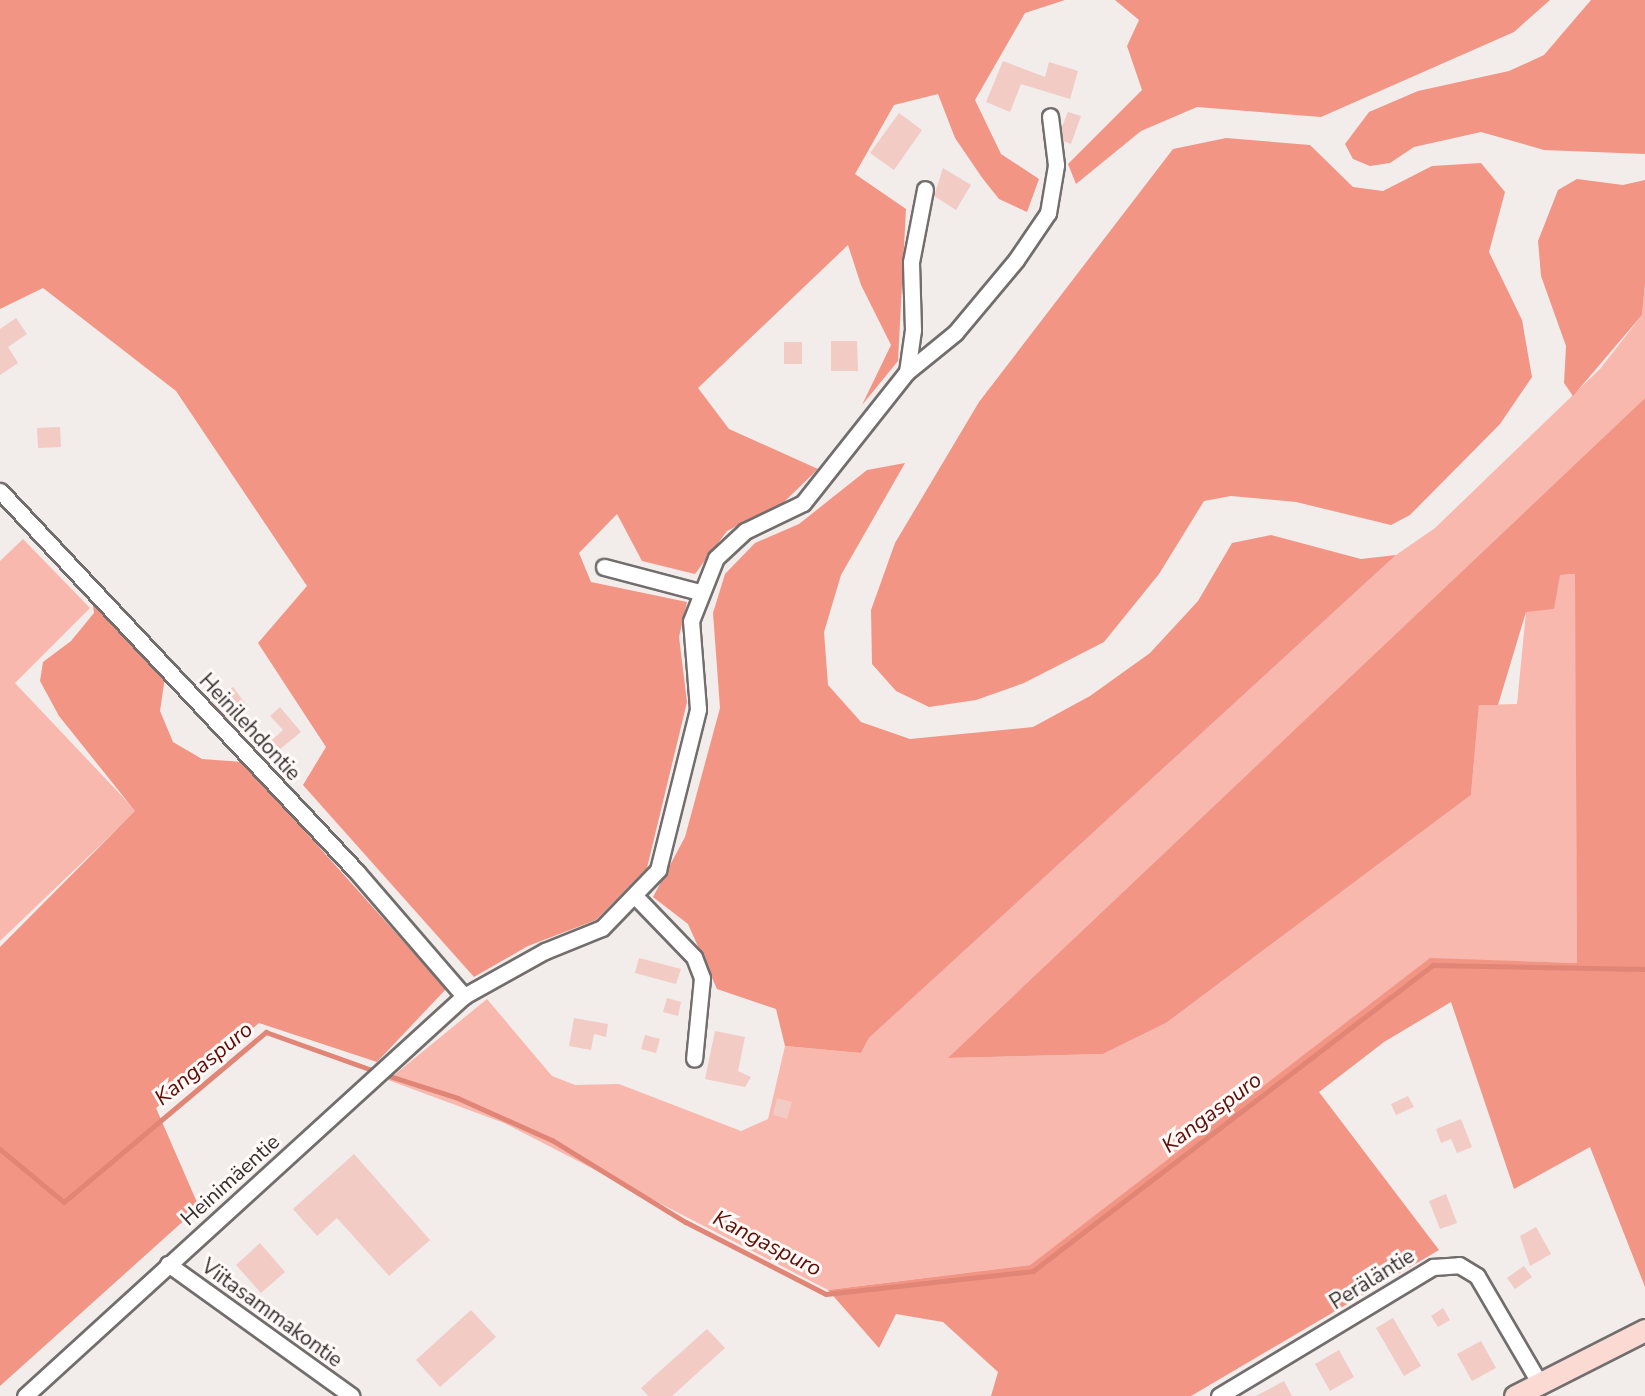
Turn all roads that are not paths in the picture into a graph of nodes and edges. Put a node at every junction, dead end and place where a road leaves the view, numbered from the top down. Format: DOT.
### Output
graph roads {
  1 [pos="1050,116"];
  2 [pos="925,189"];
  3 [pos="906,372"];
  4 [pos="0,491"];
  5 [pos="604,567"];
  6 [pos="699,592"];
  7 [pos="635,896"];
  8 [pos="464,996"];
  9 [pos="694,1059"];
  10 [pos="168,1264"];
  11 [pos="1645,1330"];
  12 [pos="1539,1382"];
  13 [pos="25,1396"];
  14 [pos="352,1396"];
  15 [pos="1219,1396"];
  16 [pos="1515,1396"];
  1 -- 3 [label="street, Heinimäentie"];
  2 -- 3 [label="street"];
  3 -- 6 [label="street, Heinimäentie"];
  4 -- 8 [label="street, Heinilehdontie"];
  5 -- 6 [label="street"];
  6 -- 7 [label="street, Heinimäentie"];
  7 -- 8 [label="street, Heinimäentie"];
  7 -- 9 [label="street"];
  8 -- 10 [label="street, Heinimäentie"];
  10 -- 13 [label="street, Heinimäentie"];
  10 -- 14 [label="street, Viitasammakontie"];
  11 -- 12 [label="street"];
  12 -- 15 [label="street, Peräläntie"];
  12 -- 16 [label="street"];
}
